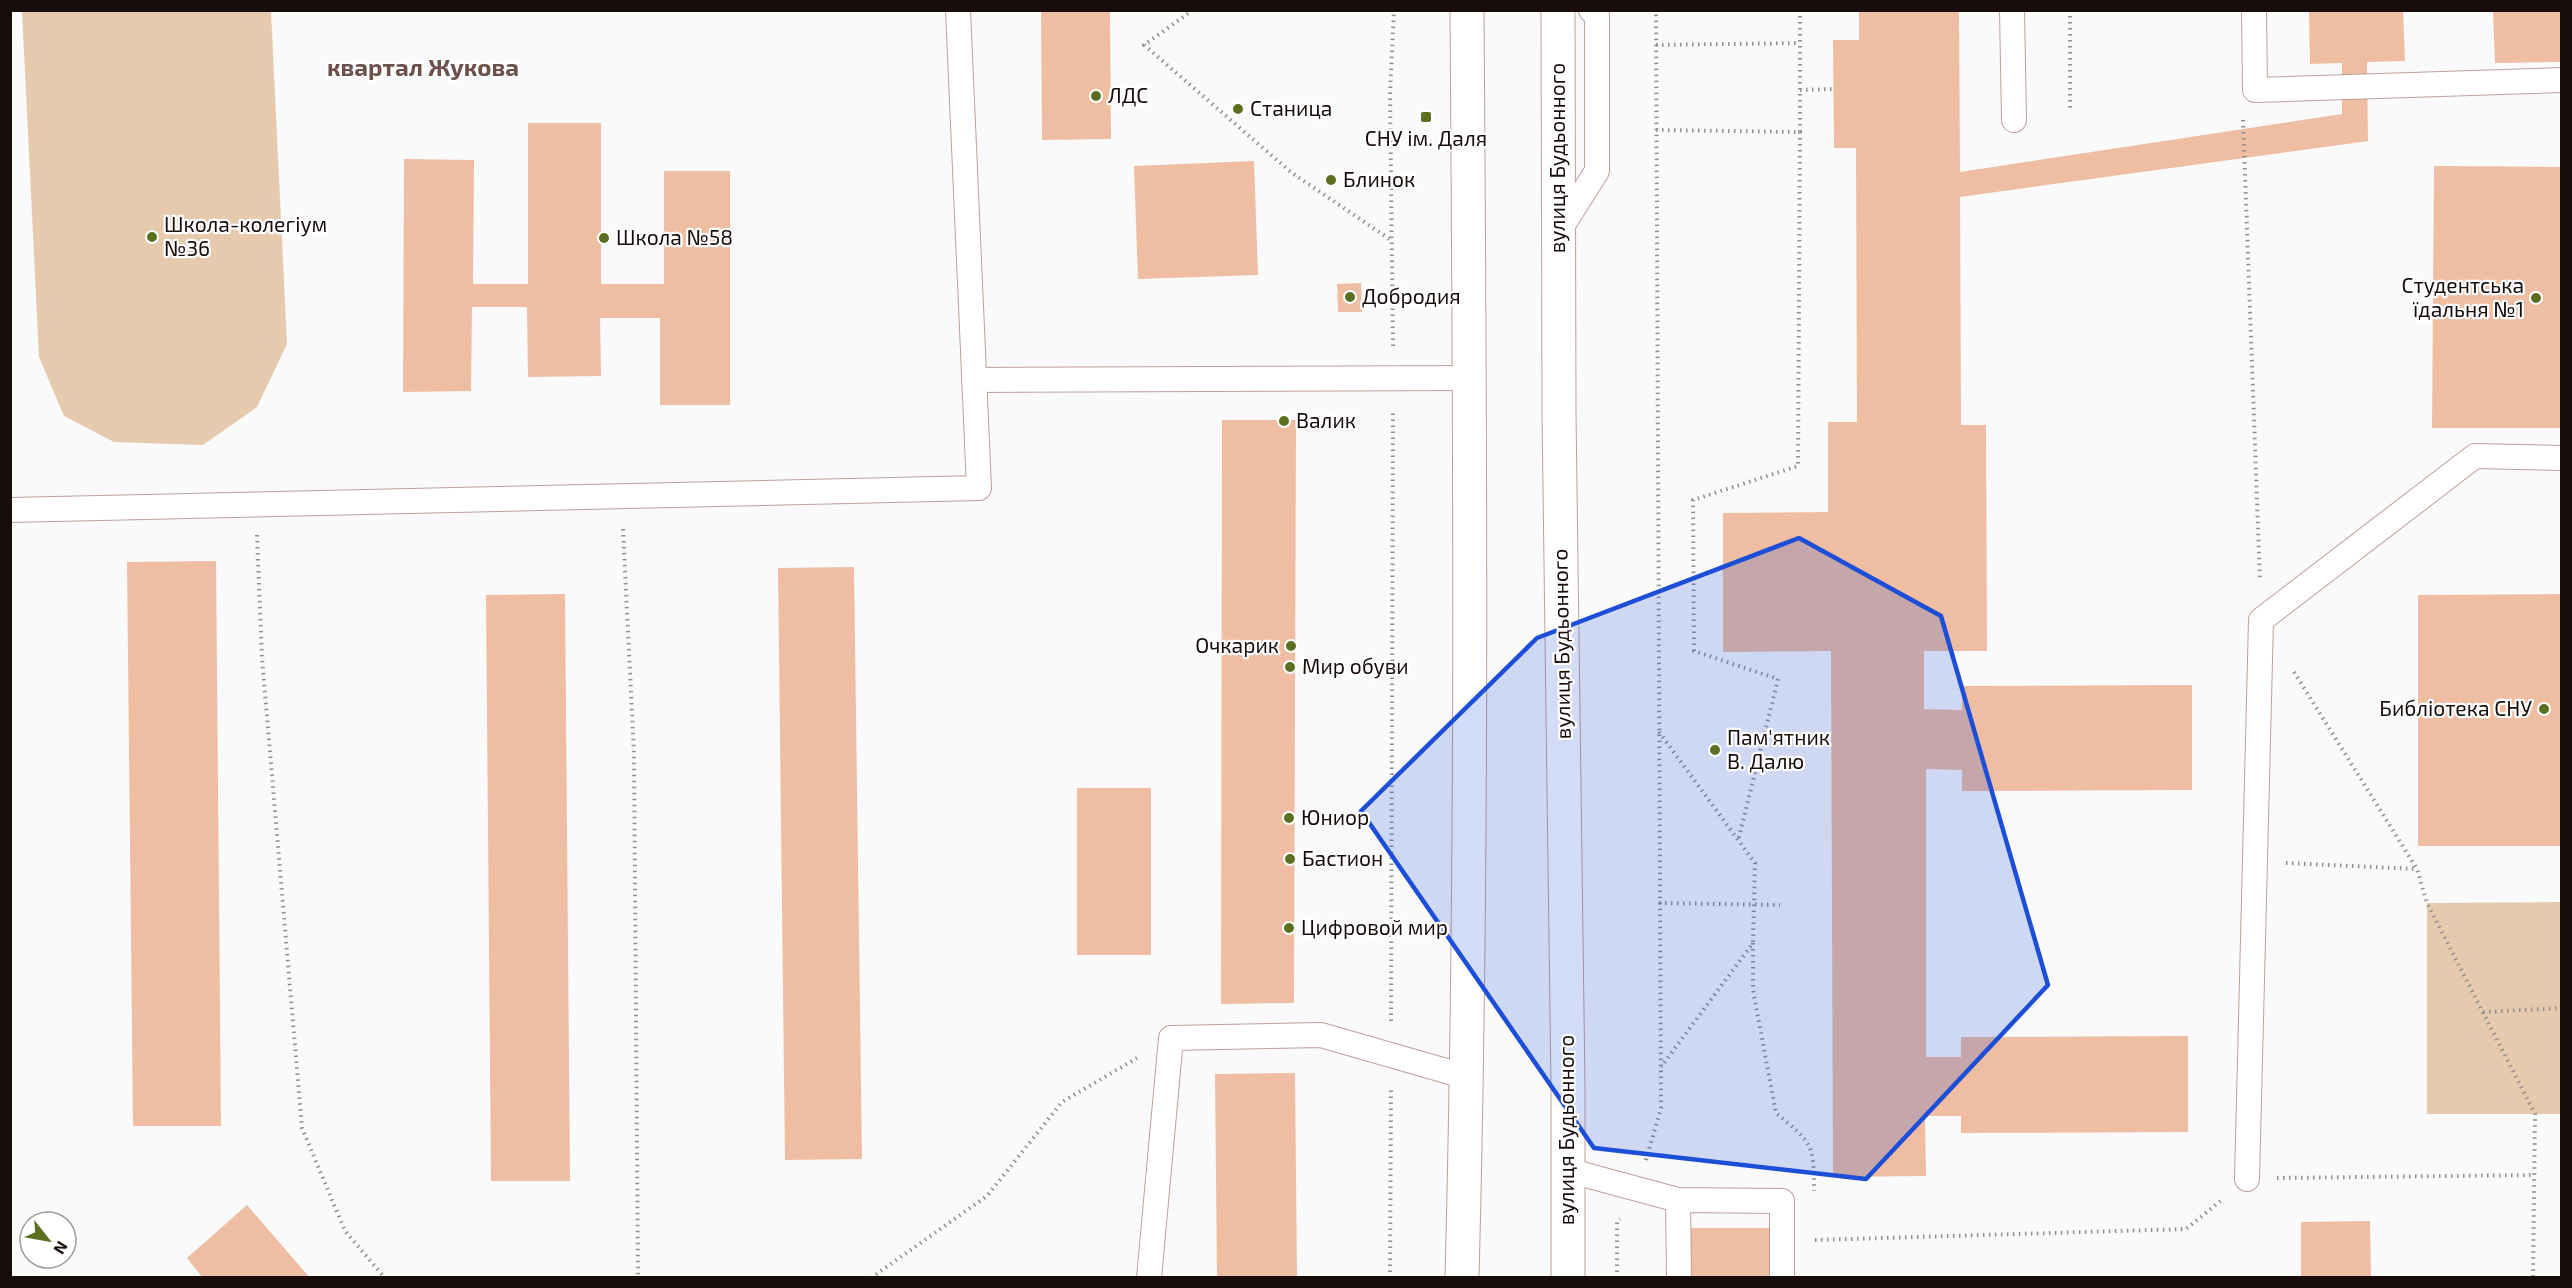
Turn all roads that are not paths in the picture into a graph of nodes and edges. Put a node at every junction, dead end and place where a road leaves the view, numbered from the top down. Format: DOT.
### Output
graph roads {
  1 [pos="957,10"];
  2 [pos="1467,10"];
  3 [pos="1558,10"];
  4 [pos="1591,10"];
  5 [pos="2012,10"];
  6 [pos="2254,10"];
  7 [pos="2562,80"];
  8 [pos="2014,120"];
  9 [pos="1559,231"];
  10 [pos="1470,378"];
  11 [pos="974,380"];
  12 [pos="2562,458"];
  13 [pos="10,510"];
  14 [pos="1467,1077"];
  15 [pos="1567,1170"];
  16 [pos="2247,1179"];
  17 [pos="1678,1200"];
  18 [pos="1149,1278"];
  19 [pos="1462,1278"];
  20 [pos="1568,1278"];
  21 [pos="1679,1278"];
  22 [pos="1782,1278"];
  1 -- 11 [label="lane"];
  2 -- 10 [label="main road"];
  3 -- 9 [label="main road, вулиця Будьонного"];
  4 -- 9 [label="lane"];
  5 -- 8 [label="lane"];
  6 -- 7 [label="lane"];
  9 -- 15 [label="main road, вулиця Будьонного"];
  10 -- 11 [label="lane"];
  10 -- 14 [label="main road"];
  11 -- 13 [label="lane"];
  12 -- 16 [label="lane"];
  14 -- 18 [label="lane"];
  14 -- 19 [label="main road"];
  15 -- 17 [label="lane"];
  15 -- 20 [label="main road, вулиця Будьонного"];
  17 -- 21 [label="lane"];
  17 -- 22 [label="lane"];
}
